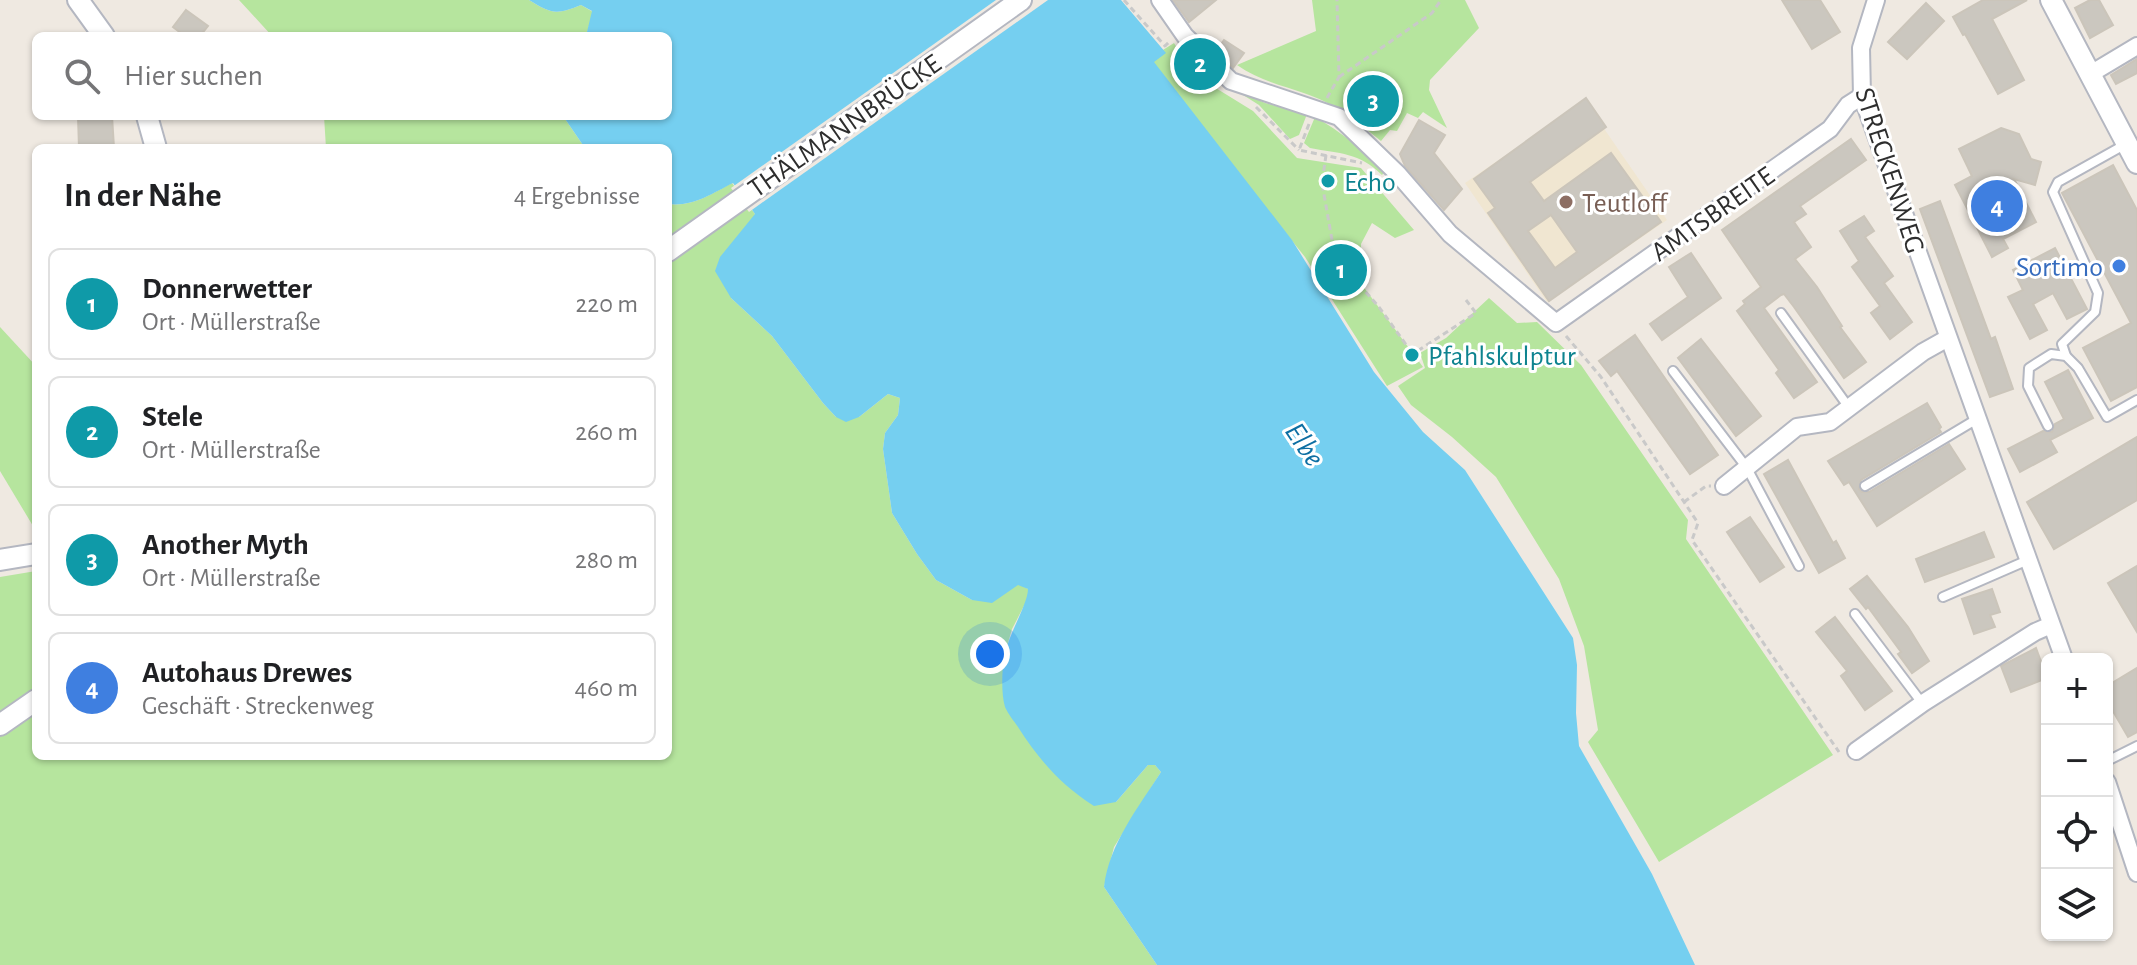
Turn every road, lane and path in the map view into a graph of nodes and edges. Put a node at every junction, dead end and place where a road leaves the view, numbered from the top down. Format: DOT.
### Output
graph roads {
  1 [pos="78,0"];
  2 [pos="1021,0"];
  3 [pos="1124,0"];
  4 [pos="1160,0"];
  5 [pos="1337,0"];
  6 [pos="1441,0"];
  7 [pos="1876,0"];
  8 [pos="2051,0"];
  9 [pos="101,32"];
  10 [pos="1174,38"];
  11 [pos="2137,46"];
  12 [pos="2092,73"];
  13 [pos="1339,77"];
  14 [pos="1862,96"];
  15 [pos="1316,109"];
  16 [pos="148,120"];
  17 [pos="155,144"];
  18 [pos="2126,144"];
  19 [pos="1326,155"];
  20 [pos="2137,163"];
  21 [pos="1371,167"];
  22 [pos="672,248"];
  23 [pos="1335,257"];
  24 [pos="1354,277"];
  25 [pos="1466,300"];
  26 [pos="1781,313"];
  27 [pos="1556,323"];
  28 [pos="1948,338"];
  29 [pos="2066,356"];
  30 [pos="1673,371"];
  31 [pos="2137,400"];
  32 [pos="1850,409"];
  33 [pos="1978,419"];
  34 [pos="2048,426"];
  35 [pos="1747,468"];
  36 [pos="1724,486"];
  37 [pos="1865,486"];
  38 [pos="1684,502"];
  39 [pos="32,555"];
  40 [pos="0,560"];
  41 [pos="2028,560"];
  42 [pos="1799,566"];
  43 [pos="1943,597"];
  44 [pos="1855,614"];
  45 [pos="2051,625"];
  46 [pos="2062,653"];
  47 [pos="32,703"];
  48 [pos="1923,703"];
  49 [pos="0,725"];
  50 [pos="2137,746"];
  51 [pos="1856,751"];
  52 [pos="2113,758"];
  53 [pos="2112,797"];
  54 [pos="2137,873"];
  1 -- 9 [label="street"];
  2 -- 22 [label="street, THÄLMANNBRÜCKE"];
  3 -- 10 [label="path"];
  4 -- 15 [label="street"];
  5 -- 13 [label="path"];
  6 -- 13 [label="path"];
  7 -- 14 [label="street, STRECKENWEG"];
  8 -- 12 [label="street"];
  11 -- 12 [label="street"];
  12 -- 18 [label="street"];
  13 -- 15 [label="path"];
  14 -- 27 [label="street, AMTSBREITE"];
  14 -- 28 [label="street, STRECKENWEG"];
  15 -- 19 [label="path"];
  15 -- 27 [label="street"];
  16 -- 17 [label="street"];
  18 -- 20 [label="street"];
  18 -- 29 [label="lane"];
  19 -- 21 [label="path"];
  19 -- 23 [label="path"];
  23 -- 24 [label="path"];
  23 -- 24 [label="path"];
  24 -- 25 [label="path"];
  26 -- 32 [label="lane"];
  27 -- 38 [label="path"];
  28 -- 32 [label="street"];
  28 -- 33 [label="street, STRECKENWEG"];
  29 -- 31 [label="lane"];
  29 -- 34 [label="lane"];
  30 -- 35 [label="lane"];
  32 -- 35 [label="street"];
  33 -- 37 [label="lane"];
  33 -- 41 [label="street, STRECKENWEG"];
  35 -- 36 [label="street"];
  35 -- 42 [label="lane"];
  36 -- 38 [label="path"];
  38 -- 51 [label="path"];
  39 -- 40 [label="street"];
  41 -- 43 [label="lane"];
  41 -- 45 [label="street, STRECKENWEG"];
  44 -- 48 [label="lane"];
  45 -- 46 [label="street, STRECKENWEG"];
  45 -- 48 [label="street"];
  47 -- 49 [label="street"];
  48 -- 51 [label="street"];
  50 -- 52 [label="lane"];
  53 -- 54 [label="street"];
}
